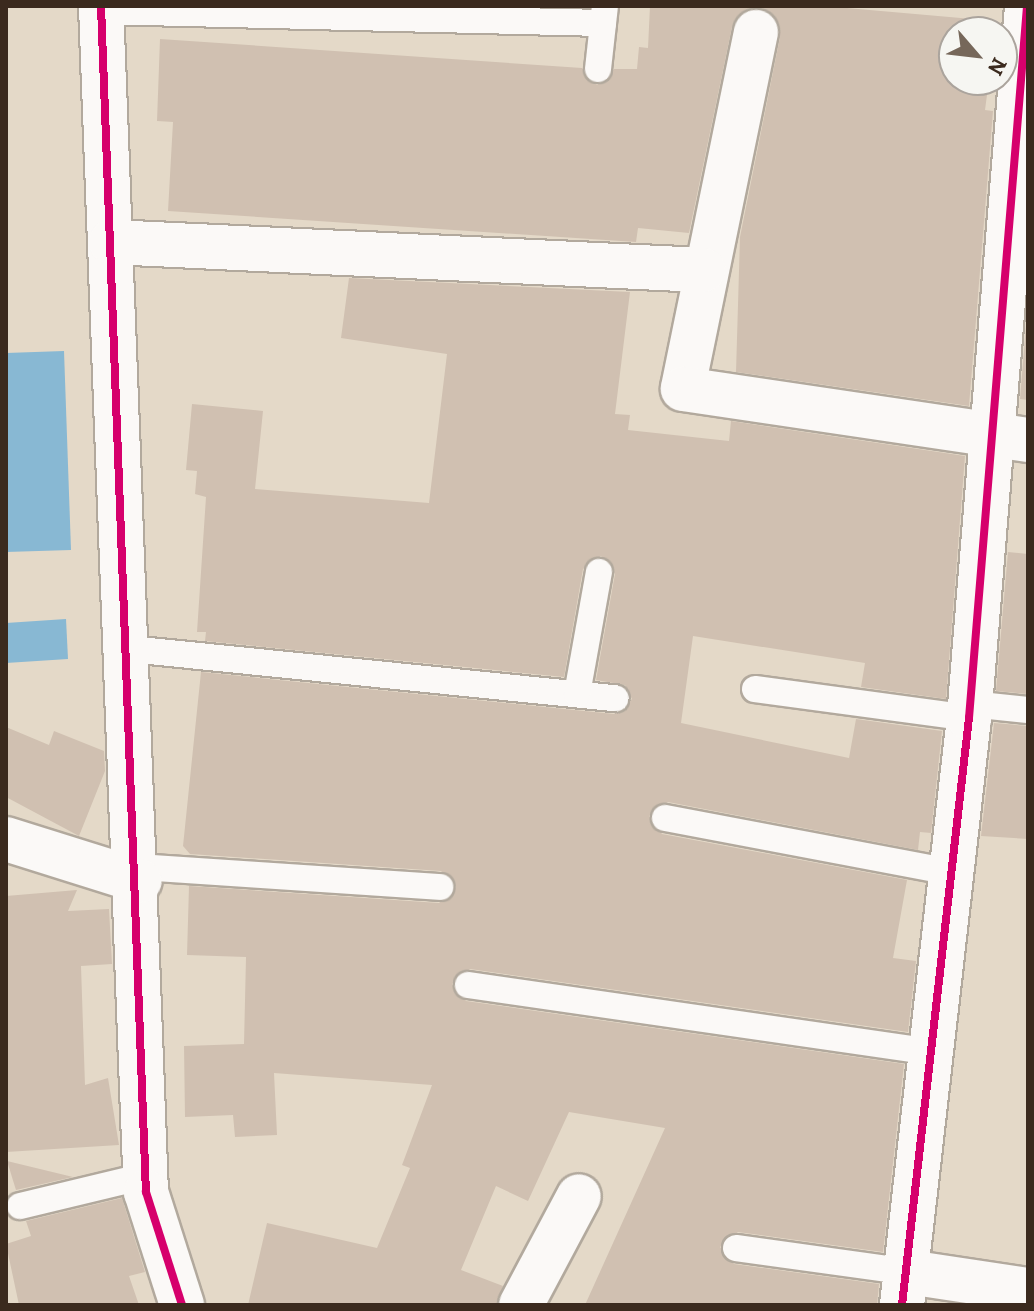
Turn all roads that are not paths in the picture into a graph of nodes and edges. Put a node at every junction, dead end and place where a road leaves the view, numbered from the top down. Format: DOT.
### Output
graph roads {
  1 [pos="1027,6"];
  2 [pos="101,9"];
  3 [pos="604,14"];
  4 [pos="756,32"];
  5 [pos="598,69"];
  6 [pos="111,242"];
  7 [pos="703,270"];
  8 [pos="1011,438"];
  9 [pos="599,572"];
  10 [pos="130,649"];
  11 [pos="755,689"];
  12 [pos="577,694"];
  13 [pos="616,698"];
  14 [pos="1028,710"];
  15 [pos="970,711"];
  16 [pos="665,818"];
  17 [pos="6,839"];
  18 [pos="950,872"];
  19 [pos="139,874"];
  20 [pos="440,887"];
  21 [pos="468,985"];
  22 [pos="927,1051"];
  23 [pos="145,1176"];
  24 [pos="579,1196"];
  25 [pos="20,1206"];
  26 [pos="736,1248"];
  27 [pos="905,1288"];
  28 [pos="1028,1290"];
  29 [pos="182,1305"];
  30 [pos="521,1305"];
  1 -- 8 [label="street"];
  2 -- 3 [label="lane"];
  2 -- 6 [label="street"];
  3 -- 5 [label="lane"];
  4 -- 7 [label="street"];
  6 -- 7 [label="street"];
  6 -- 10 [label="street"];
  7 -- 8 [label="street"];
  8 -- 15 [label="street"];
  9 -- 12 [label="lane"];
  10 -- 12 [label="lane"];
  10 -- 19 [label="street"];
  11 -- 15 [label="lane"];
  12 -- 13 [label="lane"];
  14 -- 15 [label="lane"];
  15 -- 18 [label="street"];
  16 -- 18 [label="lane"];
  17 -- 19 [label="street"];
  18 -- 22 [label="street"];
  19 -- 20 [label="lane"];
  19 -- 23 [label="street"];
  21 -- 22 [label="lane"];
  22 -- 27 [label="street"];
  23 -- 25 [label="lane"];
  23 -- 29 [label="street"];
  24 -- 30 [label="street"];
  26 -- 27 [label="lane"];
  27 -- 28 [label="street"];
}
